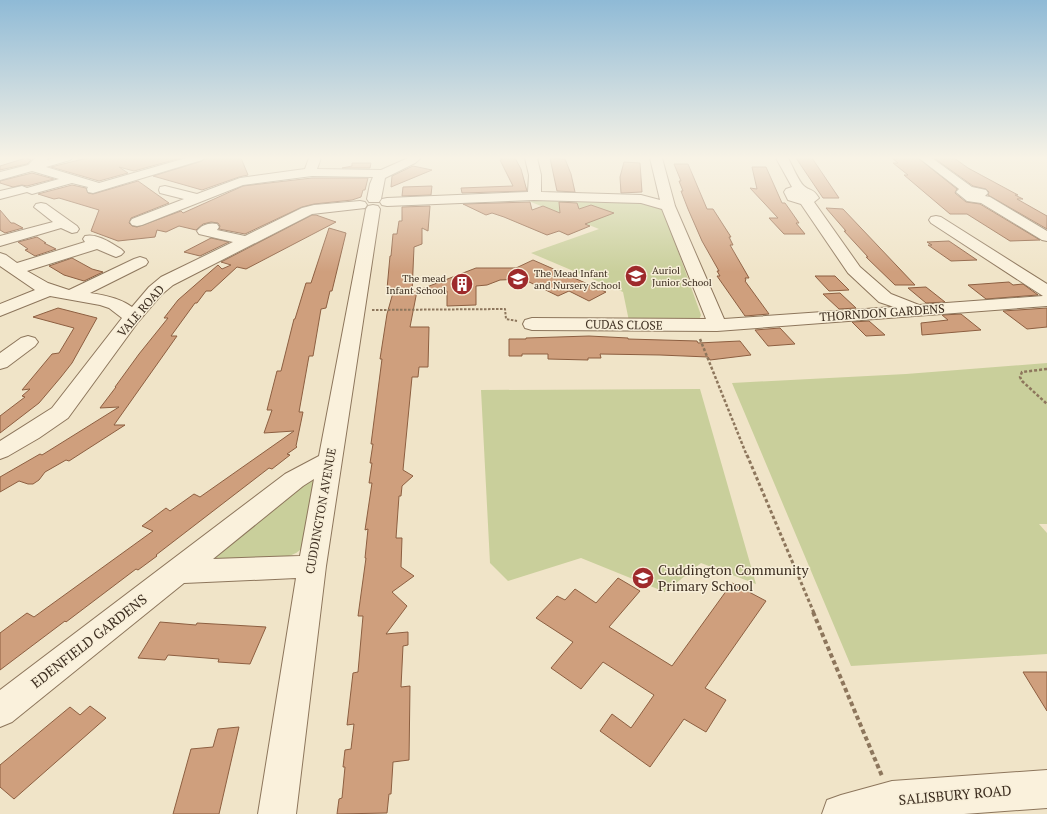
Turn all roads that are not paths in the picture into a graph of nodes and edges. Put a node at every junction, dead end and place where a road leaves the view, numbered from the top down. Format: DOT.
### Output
graph roads {
  1 [pos="31,196"];
  2 [pos="188,196"];
  3 [pos="201,196"];
  4 [pos="375,196"];
  5 [pos="456,196"];
  6 [pos="534,196"];
  7 [pos="665,196"];
  8 [pos="804,196"];
  9 [pos="969,196"];
  10 [pos="196,198"];
  11 [pos="456,199"];
  12 [pos="666,200"];
  13 [pos="373,204"];
  14 [pos="936,220"];
  15 [pos="138,222"];
  16 [pos="212,227"];
  17 [pos="1047,237"];
  18 [pos="0,241"];
  19 [pos="246,241"];
  20 [pos="0,258"];
  21 [pos="16,269"];
  22 [pos="49,290"];
  23 [pos="155,291"];
  24 [pos="1047,292"];
  25 [pos="71,295"];
  26 [pos="1047,301"];
  27 [pos="106,302"];
  28 [pos="882,306"];
  29 [pos="0,311"];
  30 [pos="132,318"];
  31 [pos="532,324"];
  32 [pos="717,325"];
  33 [pos="28,342"];
  34 [pos="0,363"];
  35 [pos="5,443"];
  36 [pos="330,460"];
  37 [pos="312,566"];
  38 [pos="178,572"];
  39 [pos="0,711"];
  40 [pos="1047,789"];
  41 [pos="277,814"];
  42 [pos="841,814"];
  1 -- 18 [label="street"];
  2 -- 10 [label="street"];
  3 -- 10 [label="street"];
  4 -- 13 [label="street, CUDDINGTON AVENUE"];
  5 -- 11 [label="street"];
  6 -- 11 [label="street, VALE ROAD"];
  6 -- 12 [label="street, VALE ROAD"];
  7 -- 12 [label="street"];
  8 -- 28 [label="street"];
  9 -- 17 [label="street"];
  10 -- 15 [label="street"];
  11 -- 13 [label="street, VALE ROAD"];
  12 -- 32 [label="street"];
  13 -- 19 [label="street, VALE ROAD"];
  13 -- 36 [label="street, CUDDINGTON AVENUE"];
  14 -- 24 [label="street"];
  16 -- 19 [label="street"];
  19 -- 23 [label="street, VALE ROAD"];
  20 -- 21 [label="street"];
  21 -- 22 [label="street"];
  21 -- 25 [label="street"];
  22 -- 25 [label="street"];
  22 -- 29 [label="street"];
  23 -- 27 [label="street"];
  23 -- 30 [label="street, VALE ROAD"];
  25 -- 27 [label="street"];
  26 -- 28 [label="street, THORNDON GARDENS"];
  27 -- 30 [label="street"];
  28 -- 32 [label="street, THORNDON GARDENS"];
  30 -- 35 [label="street, VALE ROAD"];
  31 -- 32 [label="street, CUDAS CLOSE"];
  33 -- 34 [label="street"];
  36 -- 37 [label="street, CUDDINGTON AVENUE"];
  36 -- 38 [label="street, EDENFIELD GARDENS"];
  37 -- 38 [label="street"];
  37 -- 41 [label="street, CUDDINGTON AVENUE"];
  38 -- 39 [label="street, EDENFIELD GARDENS"];
  40 -- 42 [label="street, SALISBURY ROAD"];
}
